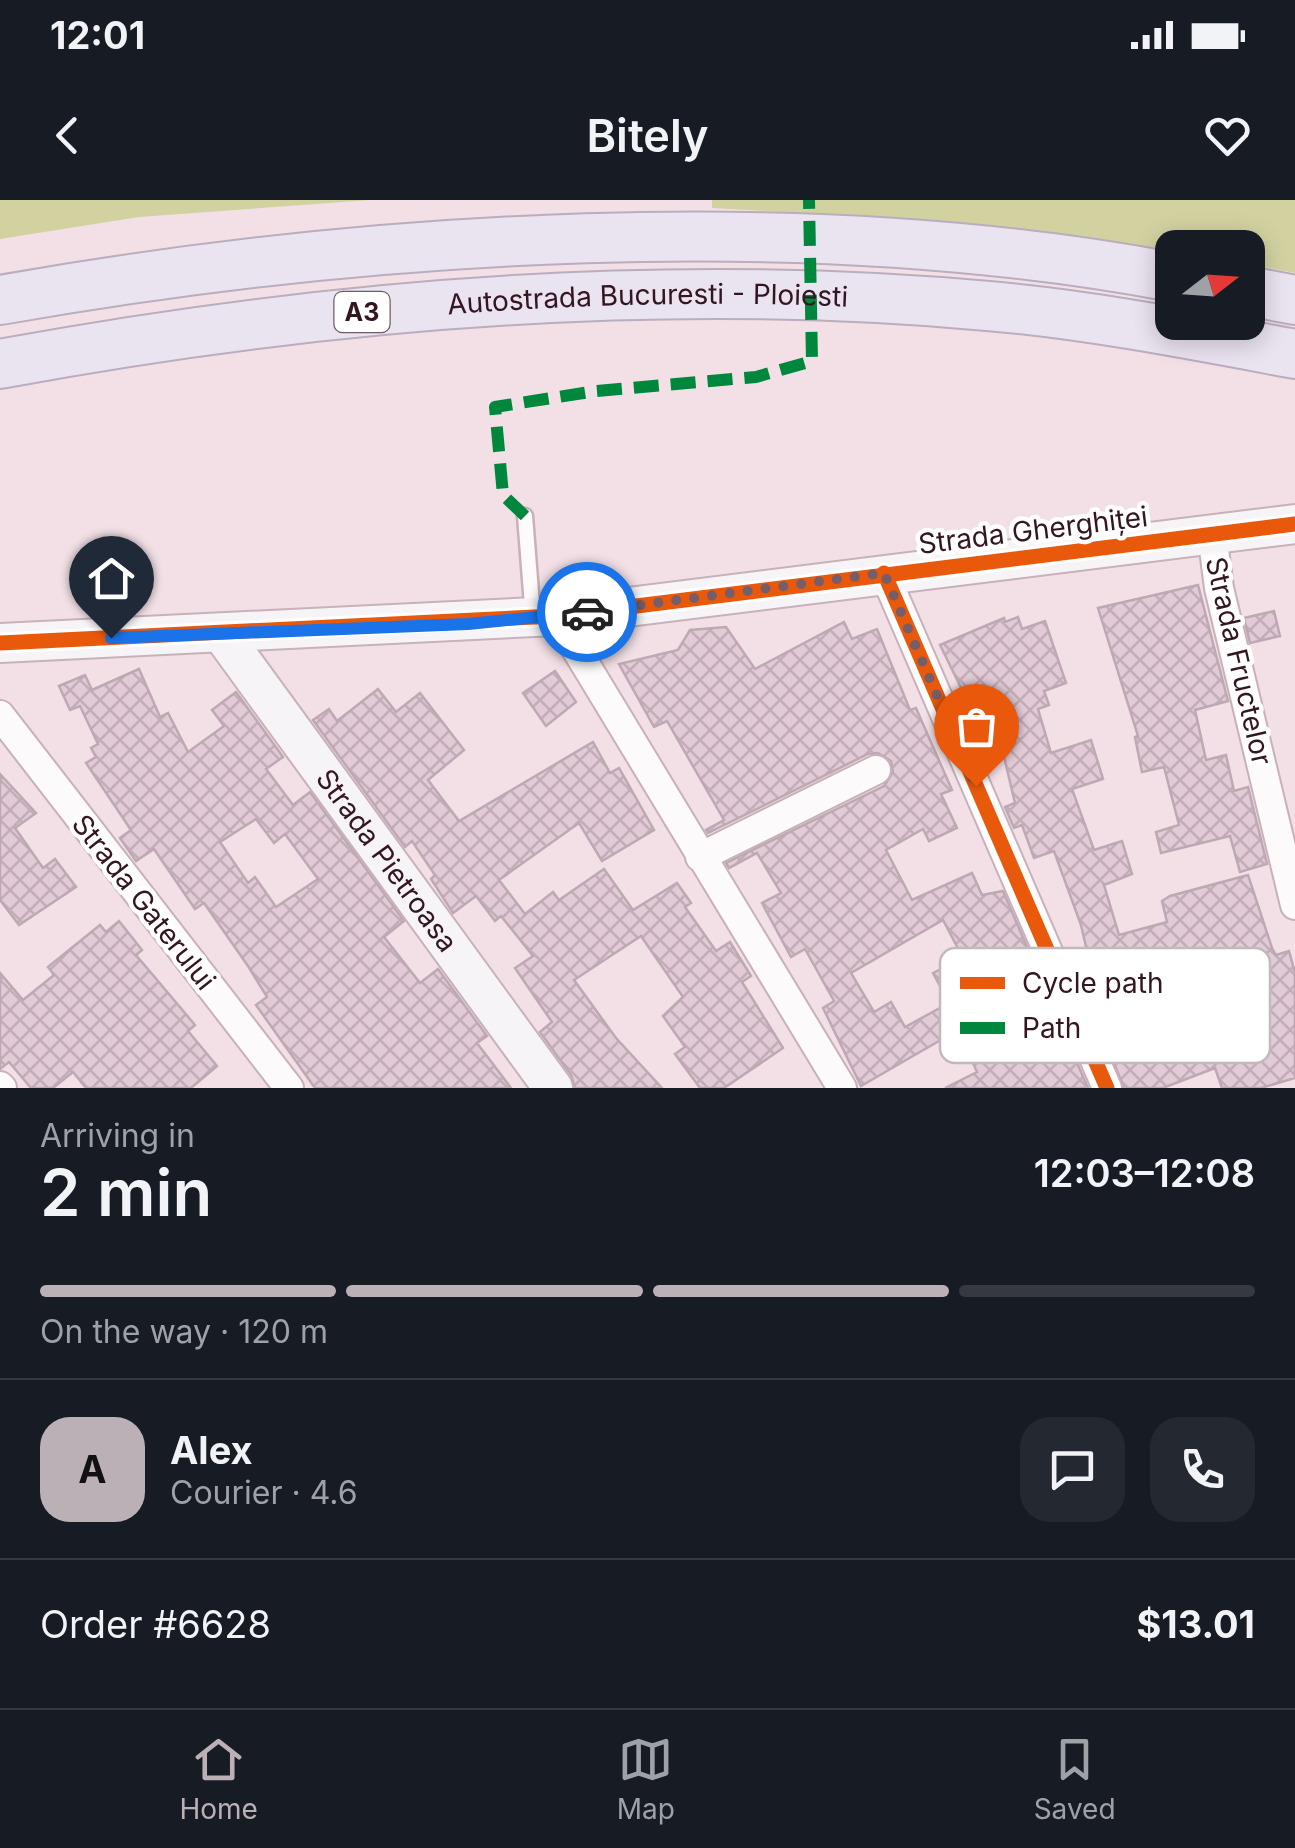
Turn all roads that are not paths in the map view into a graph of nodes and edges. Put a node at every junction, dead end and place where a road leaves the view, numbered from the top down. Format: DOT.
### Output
graph roads {
  1 [pos="1155,275"];
  2 [pos="1265,294"];
  3 [pos="0,300"];
  4 [pos="1295,300"];
  5 [pos="1295,354"];
  6 [pos="0,364"];
  7 [pos="525,516"];
  8 [pos="1295,524"];
  9 [pos="1212,534"];
  10 [pos="884,573"];
  11 [pos="544,617"];
  12 [pos="222,634"];
  13 [pos="0,643"];
  14 [pos="0,715"];
  15 [pos="876,770"];
  16 [pos="700,857"];
  17 [pos="1295,905"];
  18 [pos="1046,948"];
  19 [pos="1096,1063"];
  20 [pos="290,1088"];
  21 [pos="553,1088"];
  22 [pos="842,1088"];
  23 [pos="1107,1088"];
  1 -- 3 [label="highway, Autostrada Bucuresti - Ploiesti / A3"];
  2 -- 4 [label="highway"];
  5 -- 6 [label="highway, Autostrada Bucuresti - Ploiesti / A3"];
  7 -- 11 [label="lane"];
  8 -- 9 [label="street, Strada Gherghiței"];
  9 -- 10 [label="street, Strada Gherghiței"];
  9 -- 17 [label="street, Strada Fructelor"];
  10 -- 11 [label="street, Strada Gherghiței"];
  10 -- 18 [label="street"];
  11 -- 12 [label="street, Strada Gherghiței"];
  11 -- 16 [label="street"];
  12 -- 13 [label="street, Strada Gherghiței"];
  12 -- 21 [label="street, Strada Pietroasa"];
  14 -- 20 [label="street, Strada Gaterului"];
  15 -- 16 [label="street"];
  16 -- 22 [label="street"];
  19 -- 23 [label="street"];
}
